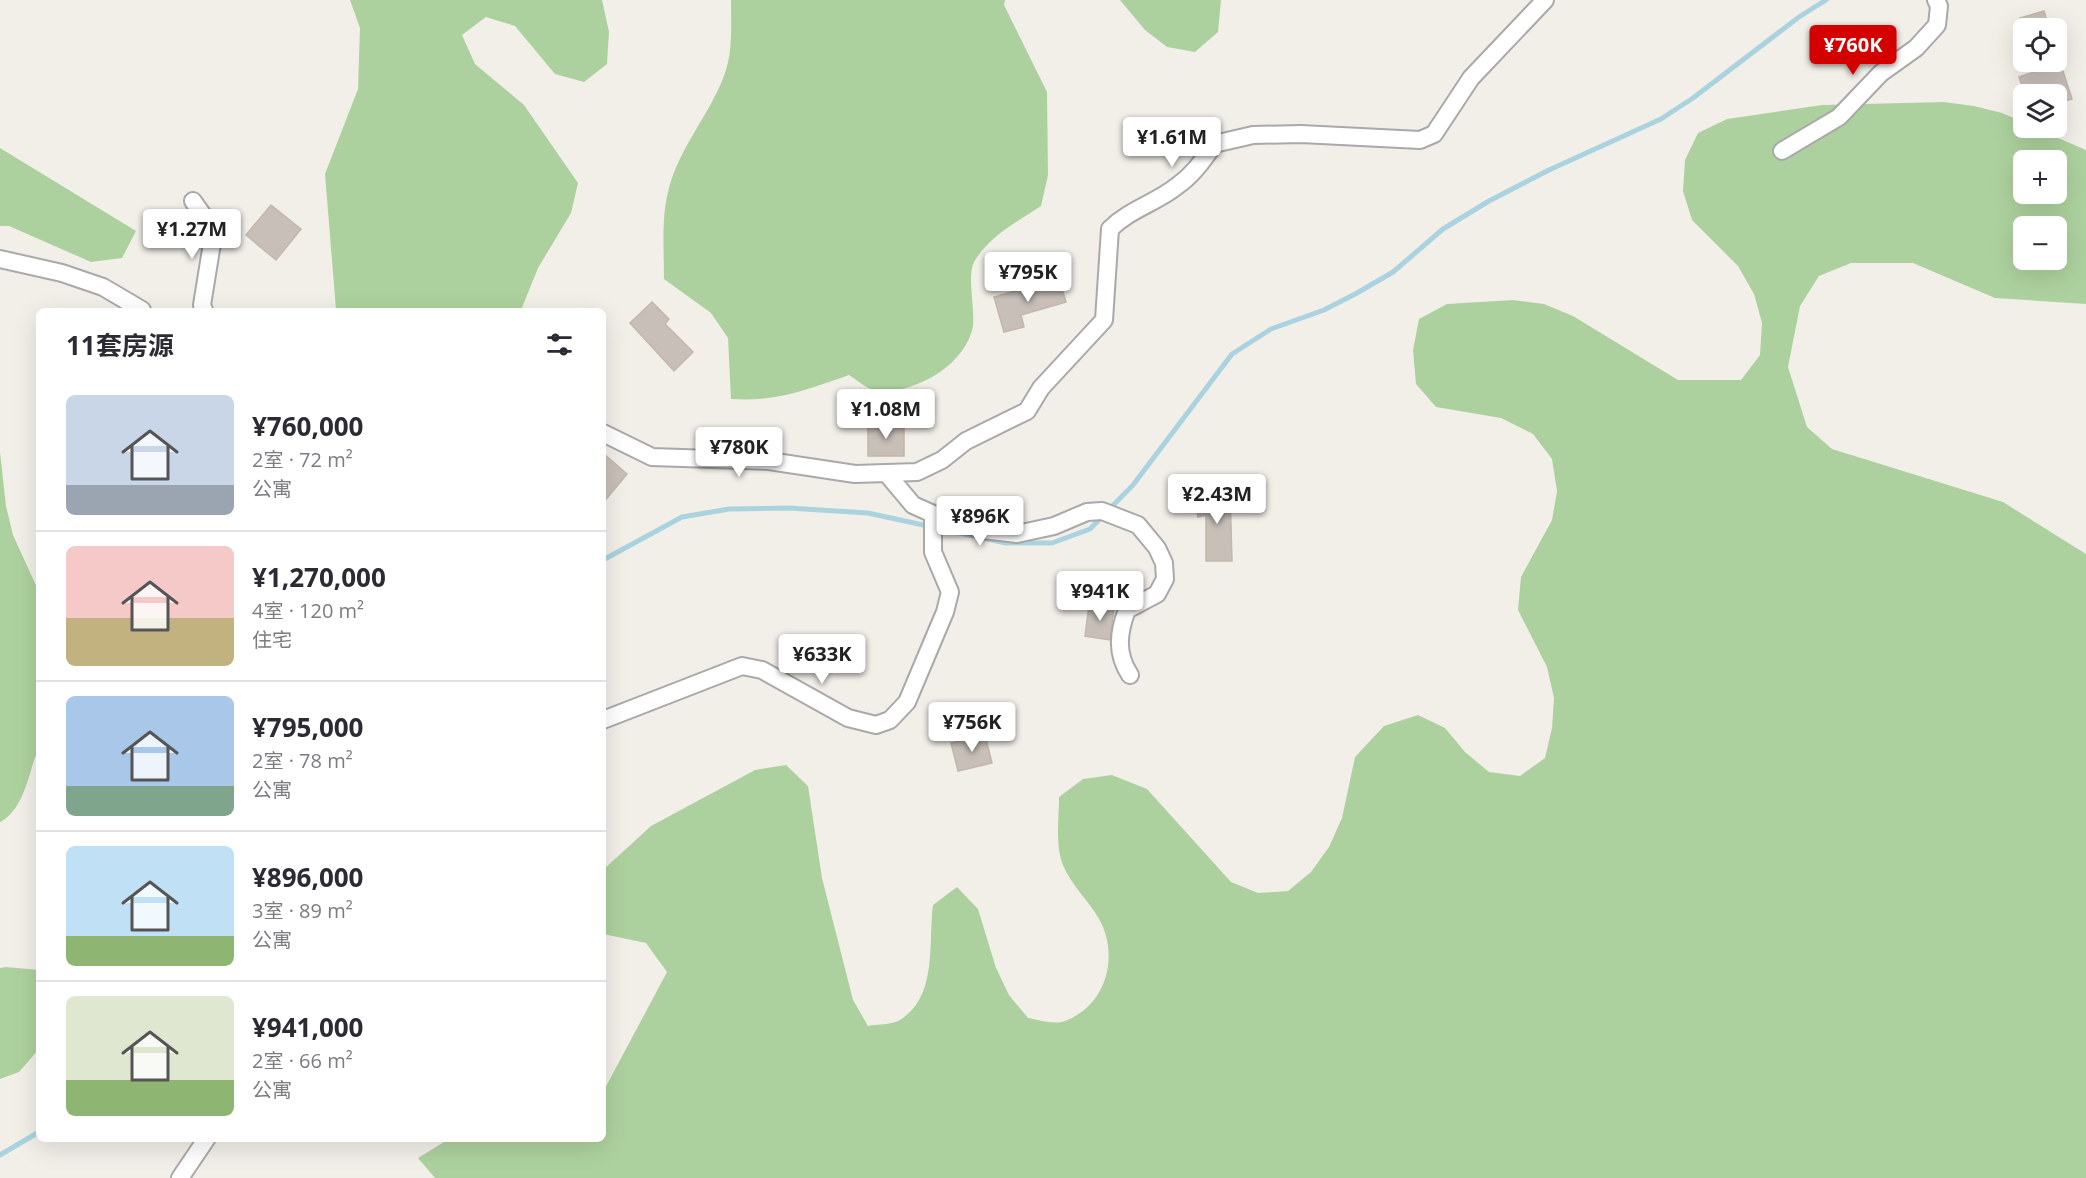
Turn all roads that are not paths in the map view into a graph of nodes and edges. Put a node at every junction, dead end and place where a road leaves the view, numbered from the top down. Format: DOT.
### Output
graph roads {
  1 [pos="1545,0"];
  2 [pos="1936,0"];
  3 [pos="1782,151"];
  4 [pos="193,201"];
  5 [pos="0,259"];
  6 [pos="139,308"];
  7 [pos="199,308"];
  8 [pos="606,434"];
  9 [pos="887,474"];
  10 [pos="933,518"];
  11 [pos="1130,675"];
  12 [pos="606,719"];
  13 [pos="204,1142"];
  14 [pos="180,1178"];
  1 -- 9 [label="street"];
  2 -- 3 [label="street"];
  4 -- 7 [label="street"];
  5 -- 6 [label="street"];
  8 -- 9 [label="street"];
  9 -- 10 [label="street"];
  10 -- 11 [label="street"];
  10 -- 12 [label="street"];
  13 -- 14 [label="street"];
}
